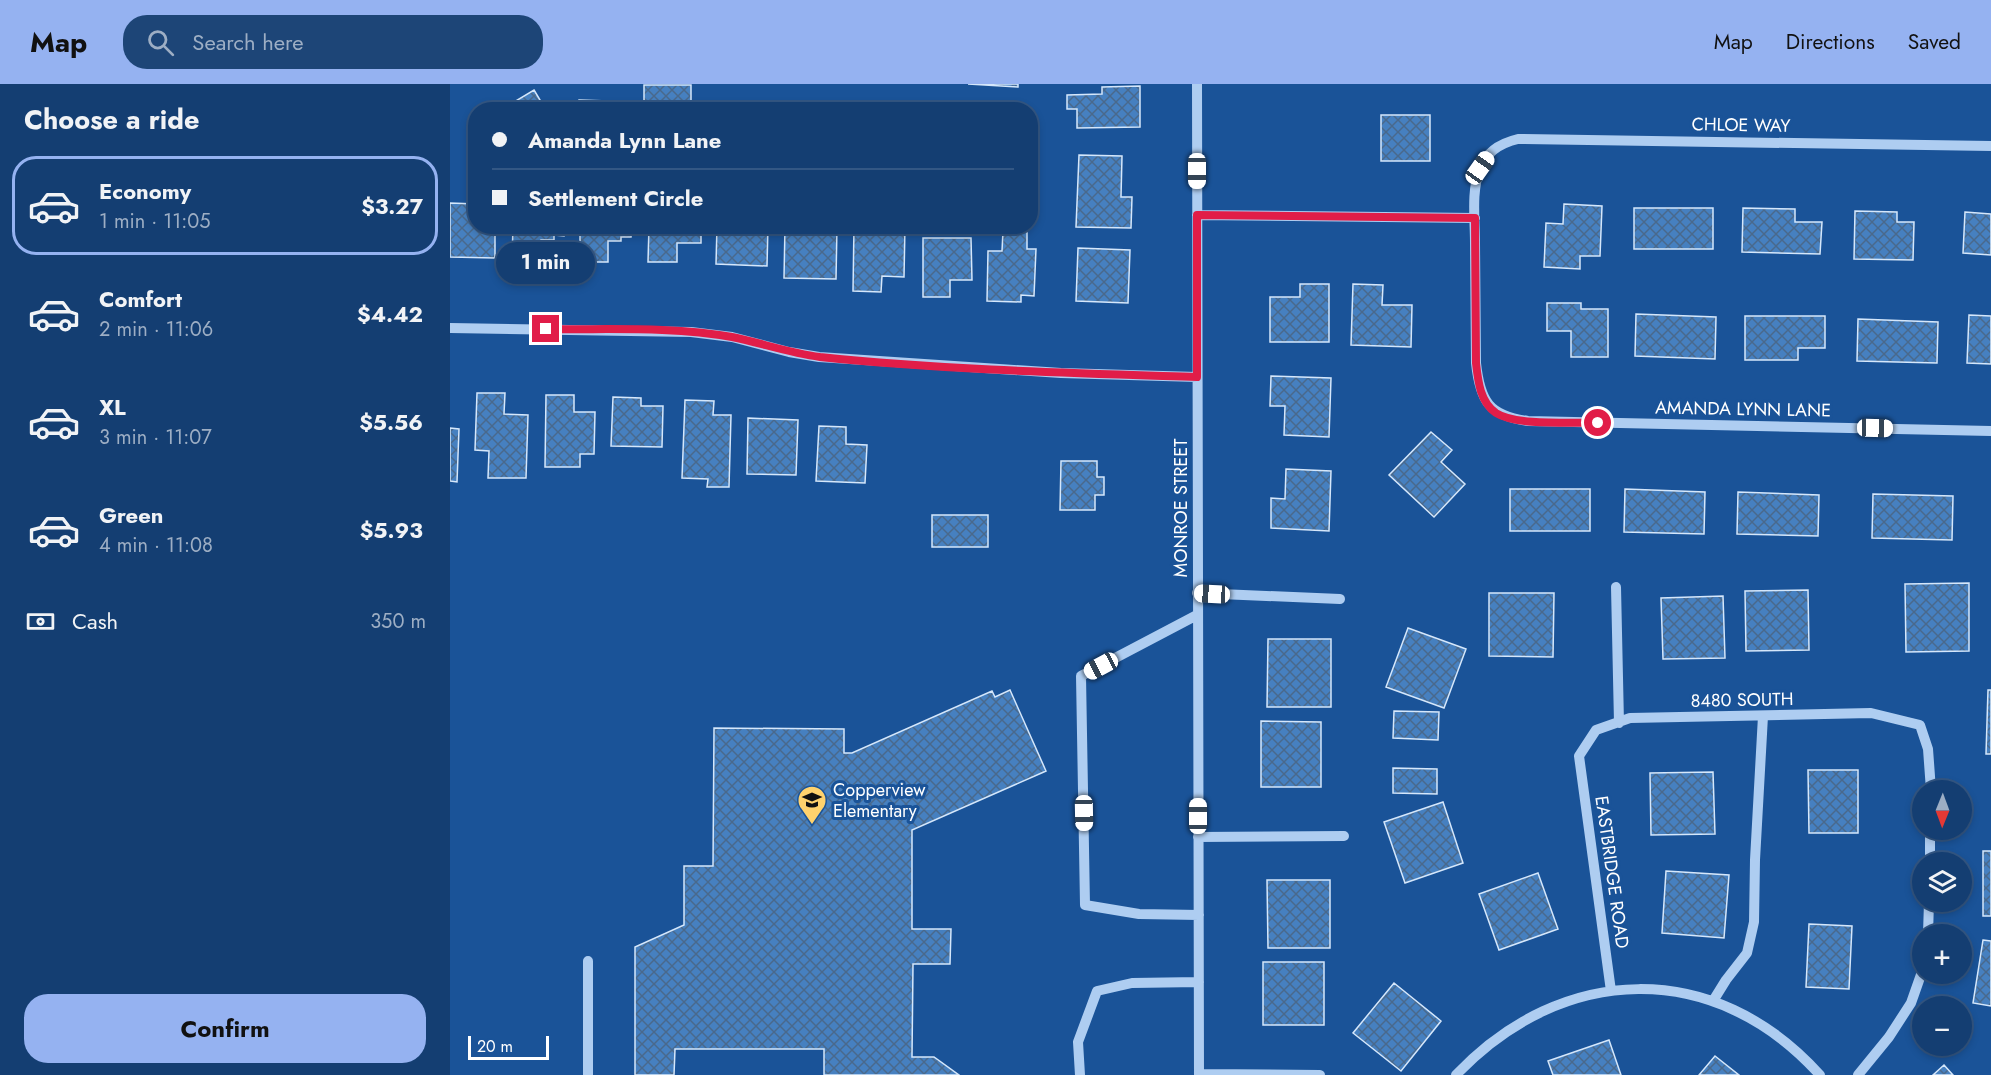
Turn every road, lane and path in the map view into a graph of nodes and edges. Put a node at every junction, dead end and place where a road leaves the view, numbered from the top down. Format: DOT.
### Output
graph roads {
  1 [pos="1197,84"];
  2 [pos="1991,146"];
  3 [pos="1197,215"];
  4 [pos="1475,218"];
  5 [pos="450,328"];
  6 [pos="1197,377"];
  7 [pos="1991,431"];
  8 [pos="1616,587"];
  9 [pos="1197,593"];
  10 [pos="1340,599"];
  11 [pos="1197,615"];
  12 [pos="1763,716"];
  13 [pos="1618,723"];
  14 [pos="1579,756"];
  15 [pos="1930,780"];
  16 [pos="1344,836"];
  17 [pos="1198,837"];
  18 [pos="1199,915"];
  19 [pos="588,961"];
  20 [pos="1198,982"];
  21 [pos="1918,984"];
  22 [pos="1611,992"];
  23 [pos="1713,1001"];
  24 [pos="1199,1074"];
  25 [pos="588,1075"];
  26 [pos="1080,1075"];
  27 [pos="1320,1075"];
  28 [pos="1456,1075"];
  29 [pos="1820,1075"];
  30 [pos="1858,1075"];
  1 -- 3 [label="street, MONROE STREET"];
  2 -- 4 [label="street, CHLOE WAY"];
  3 -- 4 [label="street"];
  3 -- 6 [label="street, MONROE STREET"];
  4 -- 7 [label="street, AMANDA LYNN LANE"];
  5 -- 6 [label="street"];
  6 -- 9 [label="street, MONROE STREET"];
  8 -- 13 [label="street"];
  9 -- 10 [label="street"];
  9 -- 11 [label="street, MONROE STREET"];
  11 -- 17 [label="street, MONROE STREET"];
  11 -- 18 [label="street"];
  12 -- 13 [label="street, 8480 SOUTH"];
  12 -- 15 [label="street, 8480 SOUTH"];
  12 -- 23 [label="street"];
  13 -- 14 [label="street, 8480 SOUTH"];
  14 -- 22 [label="street, EASTBRIDGE ROAD"];
  16 -- 17 [label="street"];
  17 -- 18 [label="street, MONROE STREET"];
  18 -- 20 [label="street, MONROE STREET"];
  19 -- 25 [label="street"];
  20 -- 24 [label="street, MONROE STREET"];
  20 -- 26 [label="street"];
  21 -- 30 [label="street"];
  22 -- 23 [label="street"];
  22 -- 28 [label="street"];
  23 -- 29 [label="street"];
  24 -- 27 [label="street"];
}
